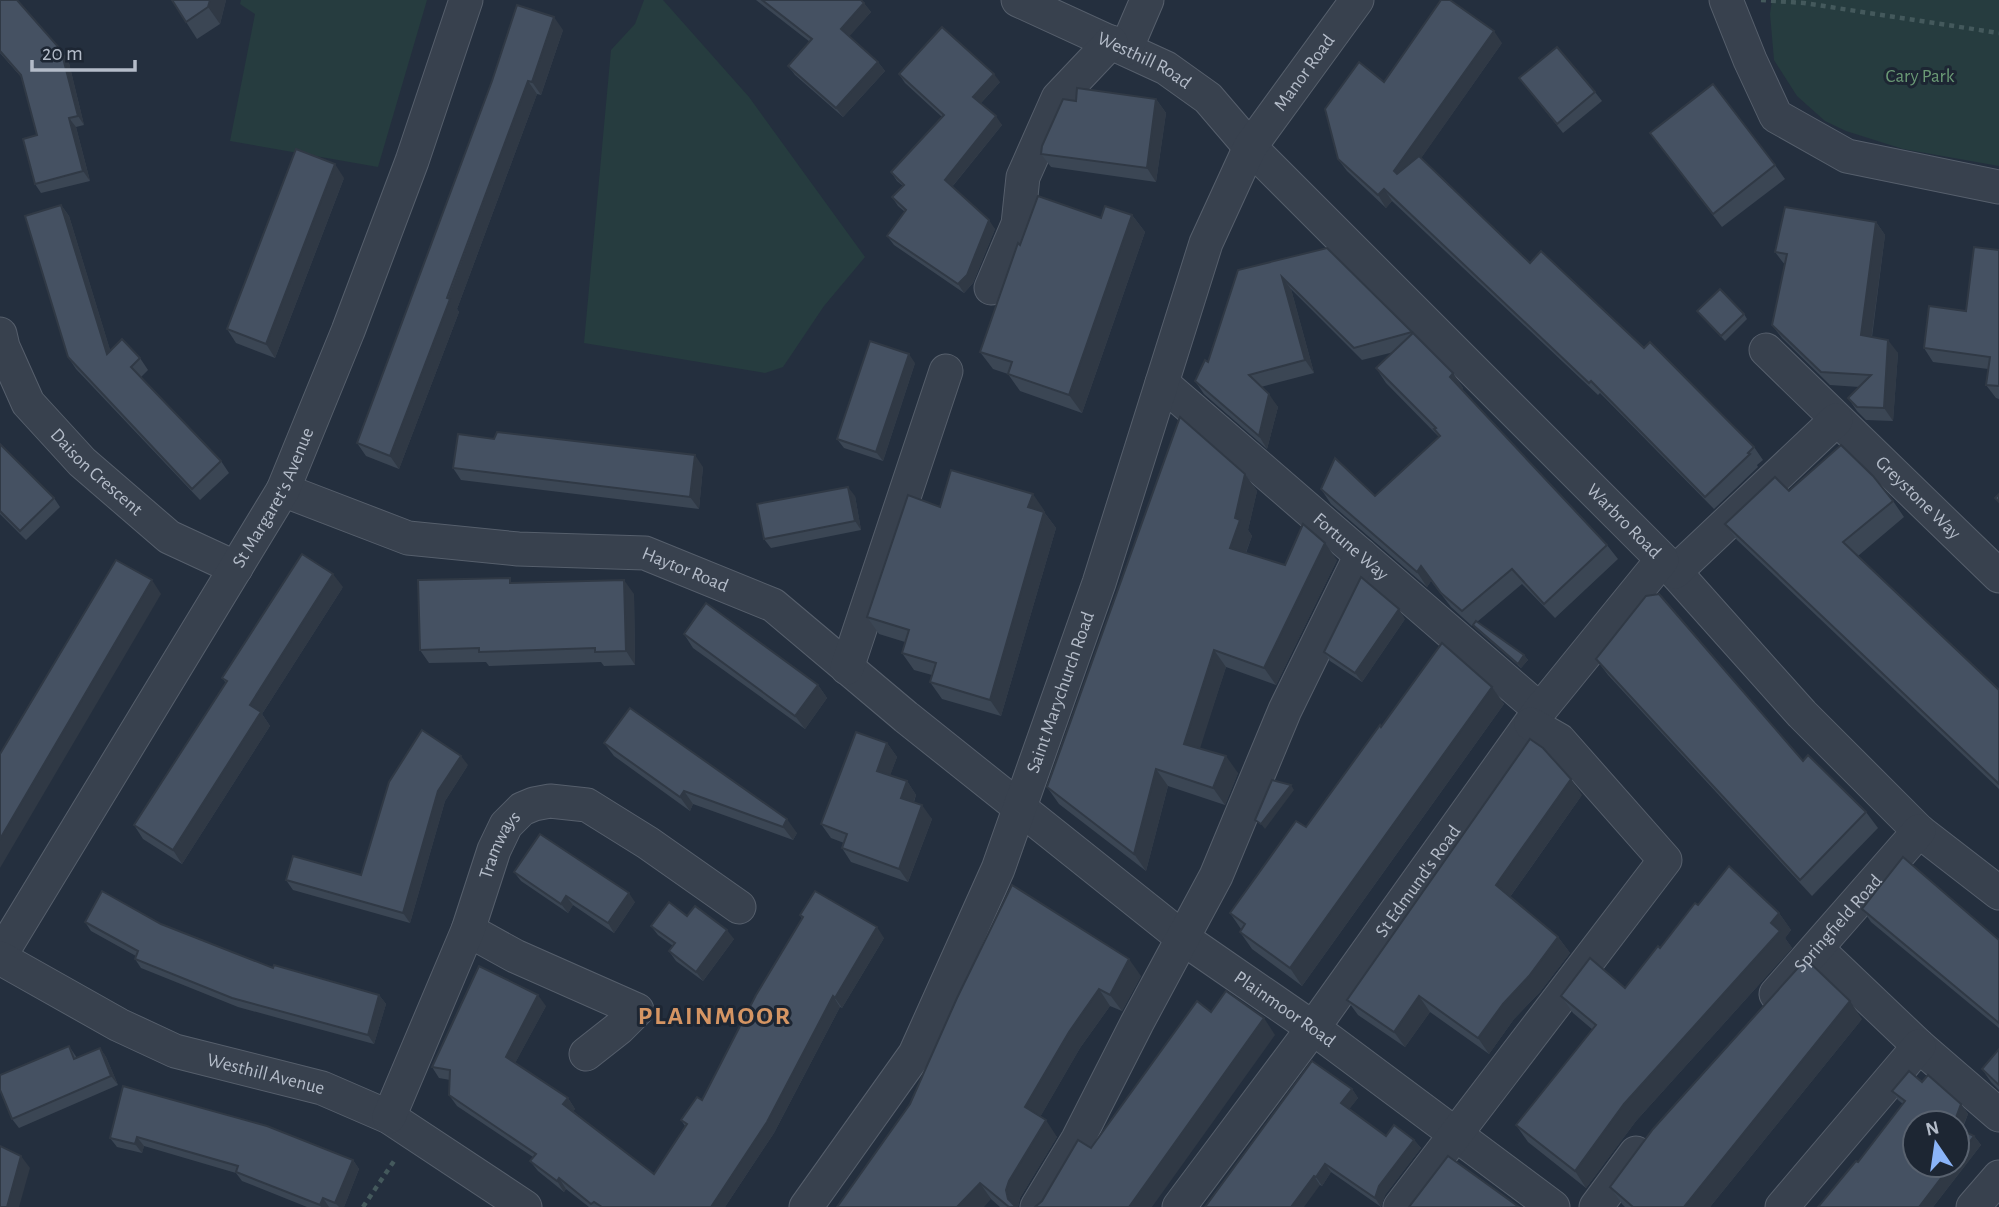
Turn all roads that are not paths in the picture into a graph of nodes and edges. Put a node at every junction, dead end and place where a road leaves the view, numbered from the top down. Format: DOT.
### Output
graph roads {
  1 [pos="466,0"];
  2 [pos="1018,0"];
  3 [pos="1147,0"];
  4 [pos="1357,0"];
  5 [pos="1726,0"];
  6 [pos="1118,46"];
  7 [pos="1250,146"];
  8 [pos="1999,187"];
  9 [pos="992,288"];
  10 [pos="0,334"];
  11 [pos="1766,350"];
  12 [pos="946,371"];
  13 [pos="1162,383"];
  14 [pos="1836,420"];
  15 [pos="284,491"];
  16 [pos="1361,555"];
  17 [pos="1669,566"];
  18 [pos="236,568"];
  19 [pos="1999,576"];
  20 [pos="847,668"];
  21 [pos="1536,717"];
  22 [pos="1020,807"];
  23 [pos="1919,831"];
  24 [pos="1999,893"];
  25 [pos="739,907"];
  26 [pos="468,930"];
  27 [pos="1184,939"];
  28 [pos="1817,949"];
  29 [pos="0,957"];
  30 [pos="1752,1021"];
  31 [pos="1312,1028"];
  32 [pos="1919,1046"];
  33 [pos="586,1054"];
  34 [pos="1999,1115"];
  35 [pos="400,1125"];
  36 [pos="1457,1134"];
  37 [pos="1650,1134"];
  38 [pos="1999,1177"];
  39 [pos="525,1207"];
  40 [pos="806,1207"];
  41 [pos="1037,1207"];
  42 [pos="1179,1207"];
  43 [pos="1400,1207"];
  44 [pos="1553,1207"];
  45 [pos="1596,1207"];
  46 [pos="1782,1207"];
  47 [pos="1973,1207"];
  1 -- 15 [label="street, St Margaret's Avenue"];
  2 -- 6 [label="street, Westhill Road"];
  3 -- 6 [label="street"];
  4 -- 7 [label="street, Manor Road"];
  5 -- 8 [label="street"];
  6 -- 7 [label="street, Westhill Road"];
  6 -- 9 [label="street"];
  7 -- 13 [label="street, Saint Marychurch Road"];
  7 -- 17 [label="street, Warbro Road"];
  10 -- 18 [label="street, Daison Crescent"];
  11 -- 14 [label="street, Greystone Way"];
  12 -- 20 [label="street"];
  13 -- 16 [label="street, Fortune Way"];
  13 -- 22 [label="street, Saint Marychurch Road"];
  14 -- 17 [label="street"];
  14 -- 19 [label="street, Greystone Way"];
  15 -- 18 [label="street, St Margaret's Avenue"];
  15 -- 20 [label="street, Haytor Road"];
  16 -- 21 [label="street, Fortune Way"];
  16 -- 27 [label="street"];
  17 -- 21 [label="street, St Edmund's Road"];
  17 -- 23 [label="street, Warbro Road"];
  18 -- 29 [label="street, St Margaret's Avenue"];
  20 -- 22 [label="street, Haytor Road"];
  21 -- 31 [label="street, St Edmund's Road"];
  21 -- 36 [label="street, Fortune Way"];
  22 -- 27 [label="street, Plainmoor Road"];
  22 -- 40 [label="street, Saint Marychurch Road"];
  23 -- 24 [label="street, Warbro Road"];
  23 -- 28 [label="street, Springfield Road"];
  25 -- 26 [label="street, Tramways"];
  26 -- 33 [label="street"];
  26 -- 35 [label="street, Tramways"];
  27 -- 31 [label="street, Plainmoor Road"];
  27 -- 41 [label="street"];
  28 -- 30 [label="street, Springfield Road"];
  28 -- 32 [label="street"];
  29 -- 35 [label="street, Westhill Avenue"];
  31 -- 36 [label="street, Plainmoor Road"];
  31 -- 42 [label="street, St Edmund's Road"];
  32 -- 34 [label="street"];
  32 -- 46 [label="street"];
  35 -- 39 [label="street, Westhill Avenue"];
  36 -- 43 [label="street"];
  36 -- 44 [label="street, Plainmoor Road"];
  37 -- 45 [label="street"];
  38 -- 47 [label="street"];
}
